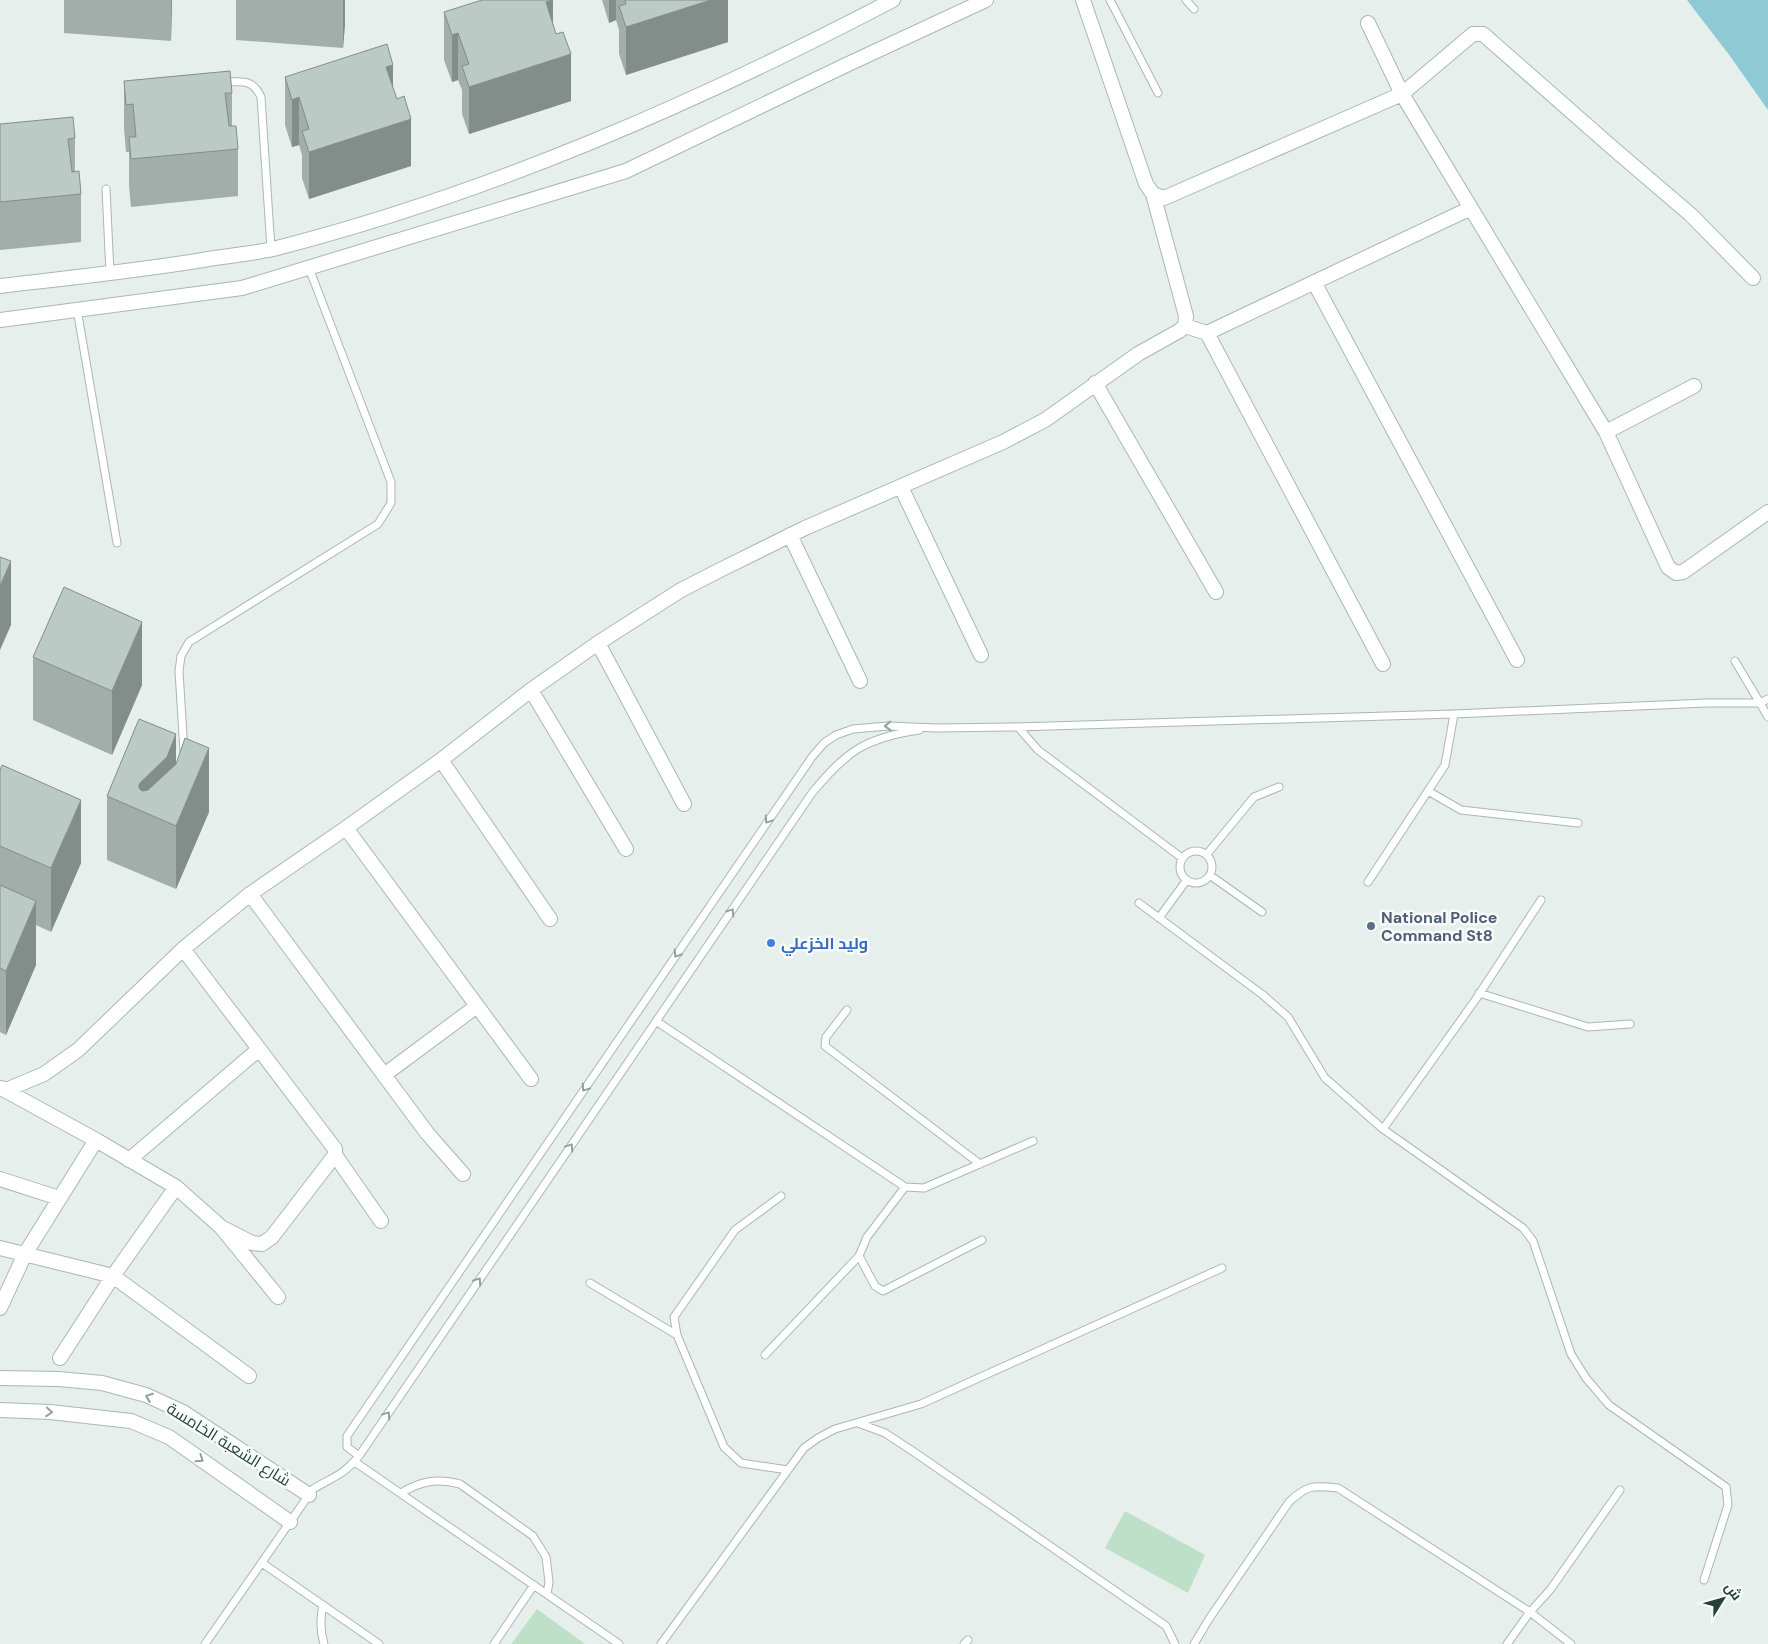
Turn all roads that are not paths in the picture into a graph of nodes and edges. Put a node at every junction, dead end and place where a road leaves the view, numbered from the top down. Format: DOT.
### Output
graph roads {
  1 [pos="893,0"];
  2 [pos="986,0"];
  3 [pos="1083,0"];
  4 [pos="1110,0"];
  5 [pos="1186,0"];
  6 [pos="1194,9"];
  7 [pos="1368,23"];
  8 [pos="212,82"];
  9 [pos="1158,93"];
  10 [pos="1402,94"];
  11 [pos="106,188"];
  12 [pos="1153,194"];
  13 [pos="1471,208"];
  14 [pos="271,249"];
  15 [pos="309,268"];
  16 [pos="110,273"];
  17 [pos="1753,278"];
  18 [pos="1314,282"];
  19 [pos="0,286"];
  20 [pos="77,310"];
  21 [pos="0,320"];
  22 [pos="1185,326"];
  23 [pos="1207,333"];
  24 [pos="1095,383"];
  25 [pos="1694,386"];
  26 [pos="1606,432"];
  27 [pos="901,487"];
  28 [pos="1768,512"];
  29 [pos="790,535"];
  30 [pos="117,543"];
  31 [pos="1216,592"];
  32 [pos="598,643"];
  33 [pos="981,656"];
  34 [pos="1517,660"];
  35 [pos="1735,661"];
  36 [pos="1383,664"];
  37 [pos="860,681"];
  38 [pos="531,690"];
  39 [pos="1768,699"];
  40 [pos="1760,702"];
  41 [pos="1454,714"];
  42 [pos="1768,718"];
  43 [pos="1018,727"];
  44 [pos="936,728"];
  45 [pos="184,756"];
  46 [pos="441,760"];
  47 [pos="1278,786"];
  48 [pos="1428,791"];
  49 [pos="684,804"];
  50 [pos="1578,823"];
  51 [pos="346,828"];
  52 [pos="626,849"];
  53 [pos="1206,854"];
  54 [pos="1182,858"];
  55 [pos="1210,876"];
  56 [pos="1186,881"];
  57 [pos="1368,882"];
  58 [pos="250,894"];
  59 [pos="1541,900"];
  60 [pos="1138,903"];
  61 [pos="1262,912"];
  62 [pos="1159,918"];
  63 [pos="550,919"];
  64 [pos="183,948"];
  65 [pos="1480,993"];
  66 [pos="477,1006"];
  67 [pos="846,1010"];
  68 [pos="656,1021"];
  69 [pos="1630,1024"];
  70 [pos="259,1049"];
  71 [pos="384,1075"];
  72 [pos="531,1079"];
  73 [pos="3,1089"];
  74 [pos="1383,1129"];
  75 [pos="96,1140"];
  76 [pos="1033,1141"];
  77 [pos="335,1155"];
  78 [pos="129,1160"];
  79 [pos="980,1164"];
  80 [pos="463,1174"];
  81 [pos="0,1179"];
  82 [pos="176,1187"];
  83 [pos="905,1187"];
  84 [pos="781,1196"];
  85 [pos="59,1198"];
  86 [pos="381,1221"];
  87 [pos="221,1227"];
  88 [pos="982,1240"];
  89 [pos="0,1248"];
  90 [pos="24,1254"];
  91 [pos="859,1256"];
  92 [pos="1222,1268"];
  93 [pos="113,1276"];
  94 [pos="590,1283"];
  95 [pos="278,1297"];
  96 [pos="0,1308"];
  97 [pos="677,1335"];
  98 [pos="765,1355"];
  99 [pos="60,1358"];
  100 [pos="249,1376"];
  101 [pos="0,1378"];
  102 [pos="0,1410"];
  103 [pos="857,1422"];
  104 [pos="357,1459"];
  105 [pos="788,1470"];
  106 [pos="1620,1490"];
  107 [pos="401,1493"];
  108 [pos="310,1495"];
  109 [pos="290,1522"];
  110 [pos="262,1563"];
  111 [pos="1704,1580"];
  112 [pos="534,1585"];
  113 [pos="547,1594"];
  114 [pos="323,1605"];
  115 [pos="1530,1612"];
  116 [pos="205,1644"];
  117 [pos="324,1644"];
  118 [pos="380,1644"];
  119 [pos="494,1644"];
  120 [pos="620,1644"];
  121 [pos="661,1644"];
  122 [pos="1175,1644"];
  123 [pos="1194,1644"];
  124 [pos="1507,1644"];
  125 [pos="1571,1644"];
  1 -- 14 [label="street"];
  2 -- 15 [label="street"];
  3 -- 12 [label="street"];
  4 -- 9 [label="lane"];
  5 -- 6 [label="lane"];
  7 -- 10 [label="street"];
  8 -- 14 [label="lane"];
  10 -- 12 [label="street"];
  10 -- 13 [label="street"];
  10 -- 17 [label="street"];
  11 -- 16 [label="lane"];
  12 -- 22 [label="street"];
  13 -- 18 [label="street"];
  13 -- 26 [label="street"];
  14 -- 16 [label="street"];
  15 -- 20 [label="street"];
  15 -- 45 [label="lane"];
  16 -- 19 [label="street"];
  18 -- 23 [label="street"];
  18 -- 34 [label="street"];
  20 -- 21 [label="street"];
  20 -- 30 [label="lane"];
  22 -- 23 [label="street"];
  22 -- 24 [label="street"];
  23 -- 36 [label="street"];
  24 -- 27 [label="street"];
  24 -- 31 [label="street"];
  25 -- 26 [label="street"];
  26 -- 28 [label="street"];
  27 -- 29 [label="street"];
  27 -- 33 [label="street"];
  29 -- 32 [label="street"];
  29 -- 37 [label="street"];
  32 -- 38 [label="street"];
  32 -- 49 [label="street"];
  35 -- 40 [label="lane"];
  38 -- 46 [label="street"];
  38 -- 52 [label="street"];
  39 -- 40 [label="lane"];
  40 -- 41 [label="lane"];
  40 -- 42 [label="lane"];
  41 -- 43 [label="lane"];
  41 -- 48 [label="lane"];
  43 -- 44 [label="lane"];
  43 -- 54 [label="lane"];
  68 -- 44 [label="lane, one-way"];
  44 -- 104 [label="lane, one-way"];
  46 -- 51 [label="street"];
  46 -- 63 [label="street"];
  47 -- 53 [label="lane"];
  48 -- 50 [label="lane"];
  48 -- 57 [label="lane"];
  51 -- 58 [label="street"];
  51 -- 66 [label="street"];
  53 -- 54 [label="lane"];
  53 -- 55 [label="lane"];
  54 -- 56 [label="lane"];
  55 -- 56 [label="lane"];
  55 -- 61 [label="lane"];
  56 -- 62 [label="lane"];
  58 -- 64 [label="street"];
  58 -- 71 [label="street"];
  59 -- 65 [label="lane"];
  60 -- 62 [label="lane"];
  62 -- 74 [label="lane"];
  64 -- 70 [label="street"];
  64 -- 73 [label="street"];
  65 -- 69 [label="lane"];
  65 -- 74 [label="lane"];
  66 -- 71 [label="street"];
  66 -- 72 [label="street"];
  67 -- 79 [label="lane"];
  68 -- 83 [label="lane"];
  104 -- 68 [label="lane, one-way"];
  70 -- 77 [label="street"];
  70 -- 78 [label="street"];
  71 -- 80 [label="street"];
  73 -- 75 [label="street"];
  74 -- 111 [label="lane"];
  75 -- 78 [label="street"];
  75 -- 85 [label="street"];
  76 -- 79 [label="lane"];
  77 -- 86 [label="street"];
  77 -- 87 [label="street"];
  78 -- 82 [label="street"];
  79 -- 83 [label="lane"];
  81 -- 85 [label="street"];
  82 -- 87 [label="street"];
  82 -- 93 [label="street"];
  83 -- 91 [label="lane"];
  84 -- 97 [label="lane"];
  85 -- 90 [label="street"];
  87 -- 95 [label="street"];
  88 -- 91 [label="lane"];
  89 -- 90 [label="street"];
  90 -- 93 [label="street"];
  90 -- 96 [label="street"];
  91 -- 98 [label="lane"];
  92 -- 103 [label="lane"];
  93 -- 99 [label="street"];
  93 -- 100 [label="street"];
  94 -- 97 [label="lane"];
  97 -- 105 [label="lane"];
  108 -- 101 [label="street, شارع الشعبة الخامسة, one-way"];
  102 -- 109 [label="street, شارع الشعبة الخامسة, one-way"];
  103 -- 105 [label="lane"];
  103 -- 122 [label="lane"];
  104 -- 107 [label="lane"];
  104 -- 108 [label="lane"];
  105 -- 121 [label="lane"];
  106 -- 115 [label="lane"];
  107 -- 112 [label="lane"];
  107 -- 113 [label="lane"];
  108 -- 109 [label="lane"];
  109 -- 110 [label="lane"];
  110 -- 114 [label="lane"];
  110 -- 116 [label="lane"];
  112 -- 113 [label="lane"];
  112 -- 119 [label="lane"];
  113 -- 120 [label="lane"];
  114 -- 117 [label="lane"];
  114 -- 118 [label="lane"];
  115 -- 123 [label="lane"];
  115 -- 124 [label="lane"];
  115 -- 125 [label="lane"];
}
